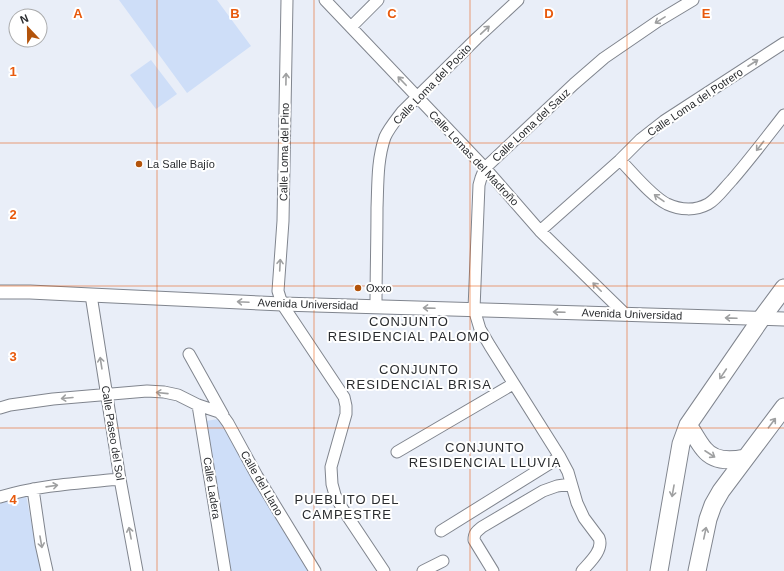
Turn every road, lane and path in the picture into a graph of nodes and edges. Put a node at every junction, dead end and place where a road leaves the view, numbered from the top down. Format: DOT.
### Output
graph roads {
  1 [pos="287,0"];
  2 [pos="325,0"];
  3 [pos="378,0"];
  4 [pos="518,0"];
  5 [pos="693,0"];
  6 [pos="351,27"];
  7 [pos="784,43"];
  8 [pos="417,97"];
  9 [pos="784,115"];
  10 [pos="620,160"];
  11 [pos="485,168"];
  12 [pos="540,231"];
  13 [pos="784,288"];
  14 [pos="0,292"];
  15 [pos="91,295"];
  16 [pos="282,304"];
  17 [pos="376,306"];
  18 [pos="474,309"];
  19 [pos="625,314"];
  20 [pos="761,319"];
  21 [pos="784,319"];
  22 [pos="189,354"];
  23 [pos="513,384"];
  24 [pos="106,395"];
  25 [pos="198,405"];
  26 [pos="784,407"];
  27 [pos="0,408"];
  28 [pos="223,416"];
  29 [pos="688,425"];
  30 [pos="397,452"];
  31 [pos="560,458"];
  32 [pos="745,458"];
  33 [pos="120,479"];
  34 [pos="571,484"];
  35 [pos="33,489"];
  36 [pos="0,497"];
  37 [pos="442,530"];
  38 [pos="443,561"];
  39 [pos="47,571"];
  40 [pos="137,571"];
  41 [pos="225,571"];
  42 [pos="315,571"];
  43 [pos="384,571"];
  44 [pos="423,571"];
  45 [pos="493,571"];
  46 [pos="582,571"];
  47 [pos="659,571"];
  48 [pos="697,571"];
  16 -- 1 [label="street, Calle Loma del Pino, one-way"];
  2 -- 6 [label="street, Calle Lomas del Madroño"];
  3 -- 6 [label="street"];
  8 -- 4 [label="street, Calle Loma del Pocito, one-way"];
  5 -- 11 [label="street, Calle Loma del Sauz, one-way"];
  8 -- 6 [label="street, Calle Lomas del Madroño, one-way"];
  10 -- 7 [label="street, Calle Loma del Potrero, one-way"];
  8 -- 11 [label="street, Calle Lomas del Madroño"];
  8 -- 17 [label="street, Calle Loma del Pocito"];
  9 -- 10 [label="street, one-way"];
  10 -- 12 [label="street, Calle Loma del Potrero"];
  11 -- 12 [label="street, Calle Lomas del Madroño"];
  11 -- 18 [label="street, Calle Loma del Sauz"];
  19 -- 12 [label="street, Calle Lomas del Madroño, one-way"];
  13 -- 20 [label="main road"];
  14 -- 15 [label="street, Avenida Universidad"];
  16 -- 15 [label="street, Avenida Universidad, one-way"];
  24 -- 15 [label="street, Calle Paseo del Sol, one-way"];
  16 -- 17 [label="street, Avenida Universidad"];
  16 -- 43 [label="street"];
  18 -- 17 [label="street, Avenida Universidad, one-way"];
  19 -- 18 [label="street, Avenida Universidad, one-way"];
  18 -- 23 [label="street, Calle Loma del Sauz"];
  20 -- 19 [label="street, Avenida Universidad, one-way"];
  20 -- 21 [label="street, Avenida Universidad"];
  20 -- 29 [label="main road, one-way"];
  22 -- 28 [label="street, Calle del Llano"];
  23 -- 30 [label="street"];
  23 -- 31 [label="street, Calle Loma del Sauz"];
  25 -- 24 [label="street, one-way"];
  24 -- 27 [label="street, one-way"];
  24 -- 33 [label="street, Calle Paseo del Sol"];
  25 -- 28 [label="street"];
  25 -- 41 [label="street, Calle Ladera"];
  32 -- 26 [label="main road, one-way"];
  28 -- 42 [label="street, Calle del Llano"];
  29 -- 32 [label="main road, one-way"];
  29 -- 47 [label="main road, one-way"];
  31 -- 34 [label="street, Calle Loma del Sauz"];
  31 -- 37 [label="street"];
  48 -- 32 [label="main road, one-way"];
  35 -- 33 [label="street, one-way"];
  40 -- 33 [label="street, Calle Paseo del Sol, one-way"];
  34 -- 45 [label="street"];
  34 -- 46 [label="street, Calle Loma del Sauz"];
  35 -- 36 [label="street"];
  35 -- 39 [label="street, one-way"];
  38 -- 44 [label="street"];
}
